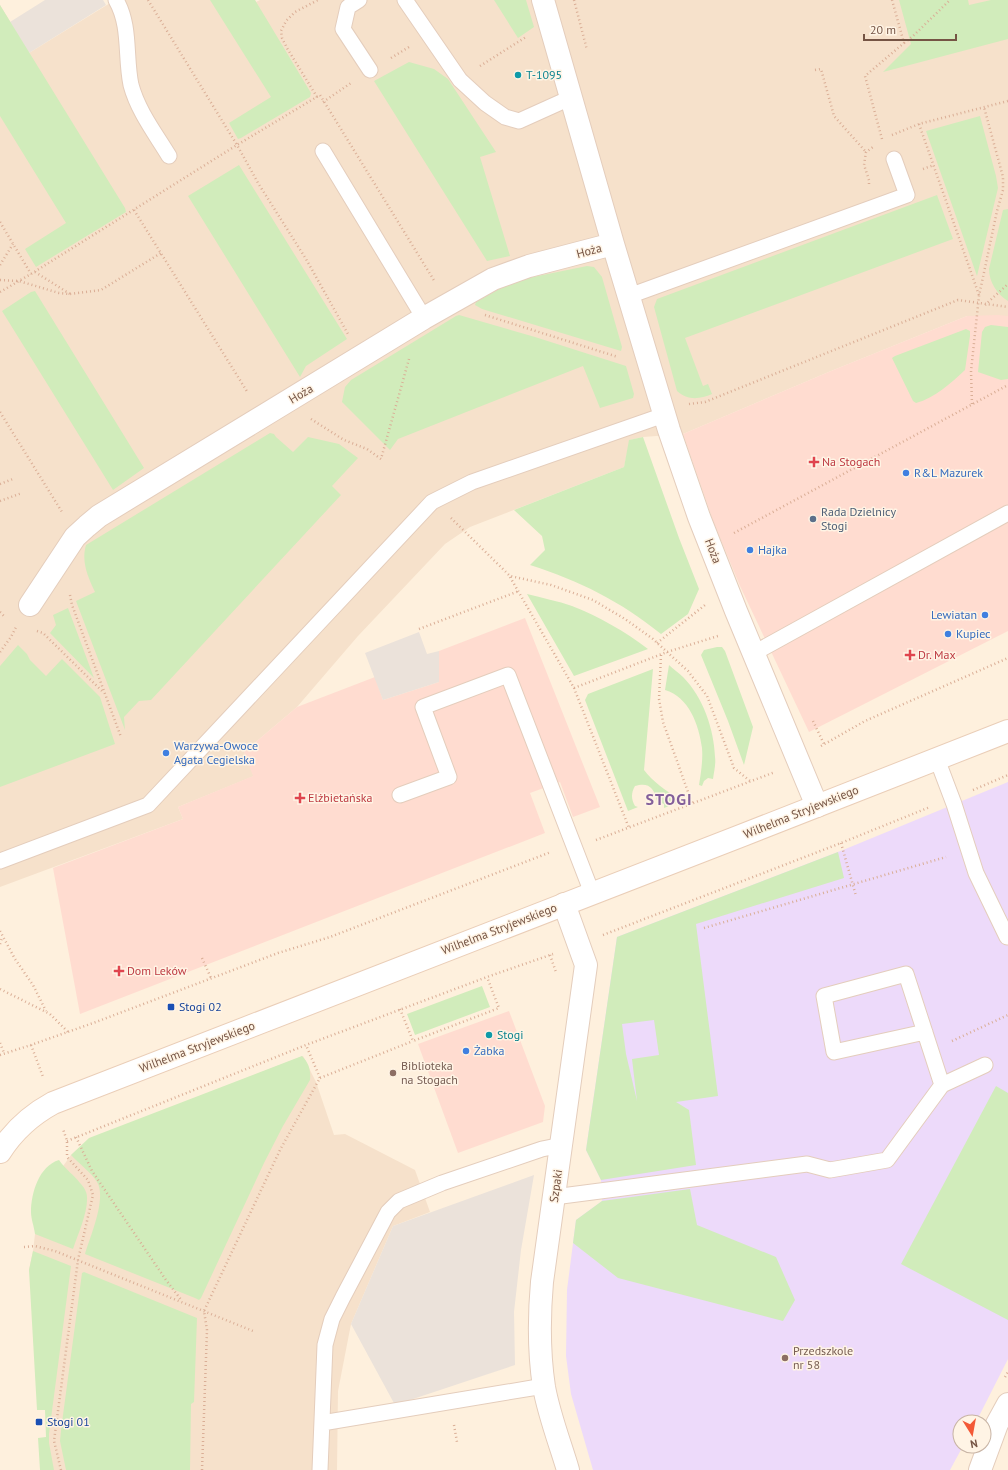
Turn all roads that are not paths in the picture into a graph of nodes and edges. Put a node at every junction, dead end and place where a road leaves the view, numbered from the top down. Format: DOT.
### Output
graph roads {
  1 [pos="116,0"];
  2 [pos="359,0"];
  3 [pos="405,0"];
  4 [pos="543,0"];
  5 [pos="370,70"];
  6 [pos="570,98"];
  7 [pos="323,151"];
  8 [pos="169,156"];
  9 [pos="894,159"];
  10 [pos="613,244"];
  11 [pos="629,296"];
  12 [pos="421,320"];
  13 [pos="664,415"];
  14 [pos="1008,513"];
  15 [pos="30,605"];
  16 [pos="754,653"];
  17 [pos="1008,731"];
  18 [pos="937,759"];
  19 [pos="400,795"];
  20 [pos="817,806"];
  21 [pos="0,861"];
  22 [pos="592,893"];
  23 [pos="564,904"];
  24 [pos="1007,937"];
  25 [pos="925,1032"];
  26 [pos="985,1065"];
  27 [pos="942,1085"];
  28 [pos="3,1141"];
  29 [pos="562,1145"];
  30 [pos="554,1197"];
  31 [pos="544,1386"];
  32 [pos="1008,1404"];
  33 [pos="322,1424"];
  34 [pos="320,1470"];
  35 [pos="568,1470"];
  36 [pos="980,1470"];
  1 -- 8 [label="lane"];
  2 -- 5 [label="lane"];
  3 -- 6 [label="lane"];
  4 -- 6 [label="street, Hoża"];
  6 -- 10 [label="street, Hoża"];
  7 -- 12 [label="lane"];
  9 -- 11 [label="lane"];
  10 -- 11 [label="street, Hoża"];
  10 -- 12 [label="street, Hoża"];
  11 -- 13 [label="street, Hoża"];
  12 -- 15 [label="street, Hoża"];
  13 -- 16 [label="street, Hoża"];
  13 -- 21 [label="lane"];
  14 -- 16 [label="lane"];
  16 -- 20 [label="street, Hoża"];
  17 -- 18 [label="street, Wilhelma Stryjewskiego"];
  18 -- 20 [label="street, Wilhelma Stryjewskiego"];
  18 -- 24 [label="lane"];
  19 -- 22 [label="lane"];
  20 -- 22 [label="street, Wilhelma Stryjewskiego"];
  22 -- 23 [label="street, Wilhelma Stryjewskiego"];
  23 -- 28 [label="street, Wilhelma Stryjewskiego"];
  23 -- 29 [label="street, Szpaki"];
  25 -- 25 [label="lane"];
  25 -- 27 [label="lane"];
  26 -- 27 [label="lane"];
  27 -- 30 [label="lane"];
  29 -- 30 [label="street, Szpaki"];
  29 -- 33 [label="lane"];
  30 -- 31 [label="street, Szpaki"];
  31 -- 33 [label="lane"];
  31 -- 35 [label="street, Szpaki"];
  32 -- 36 [label="street"];
  33 -- 34 [label="lane"];
}
